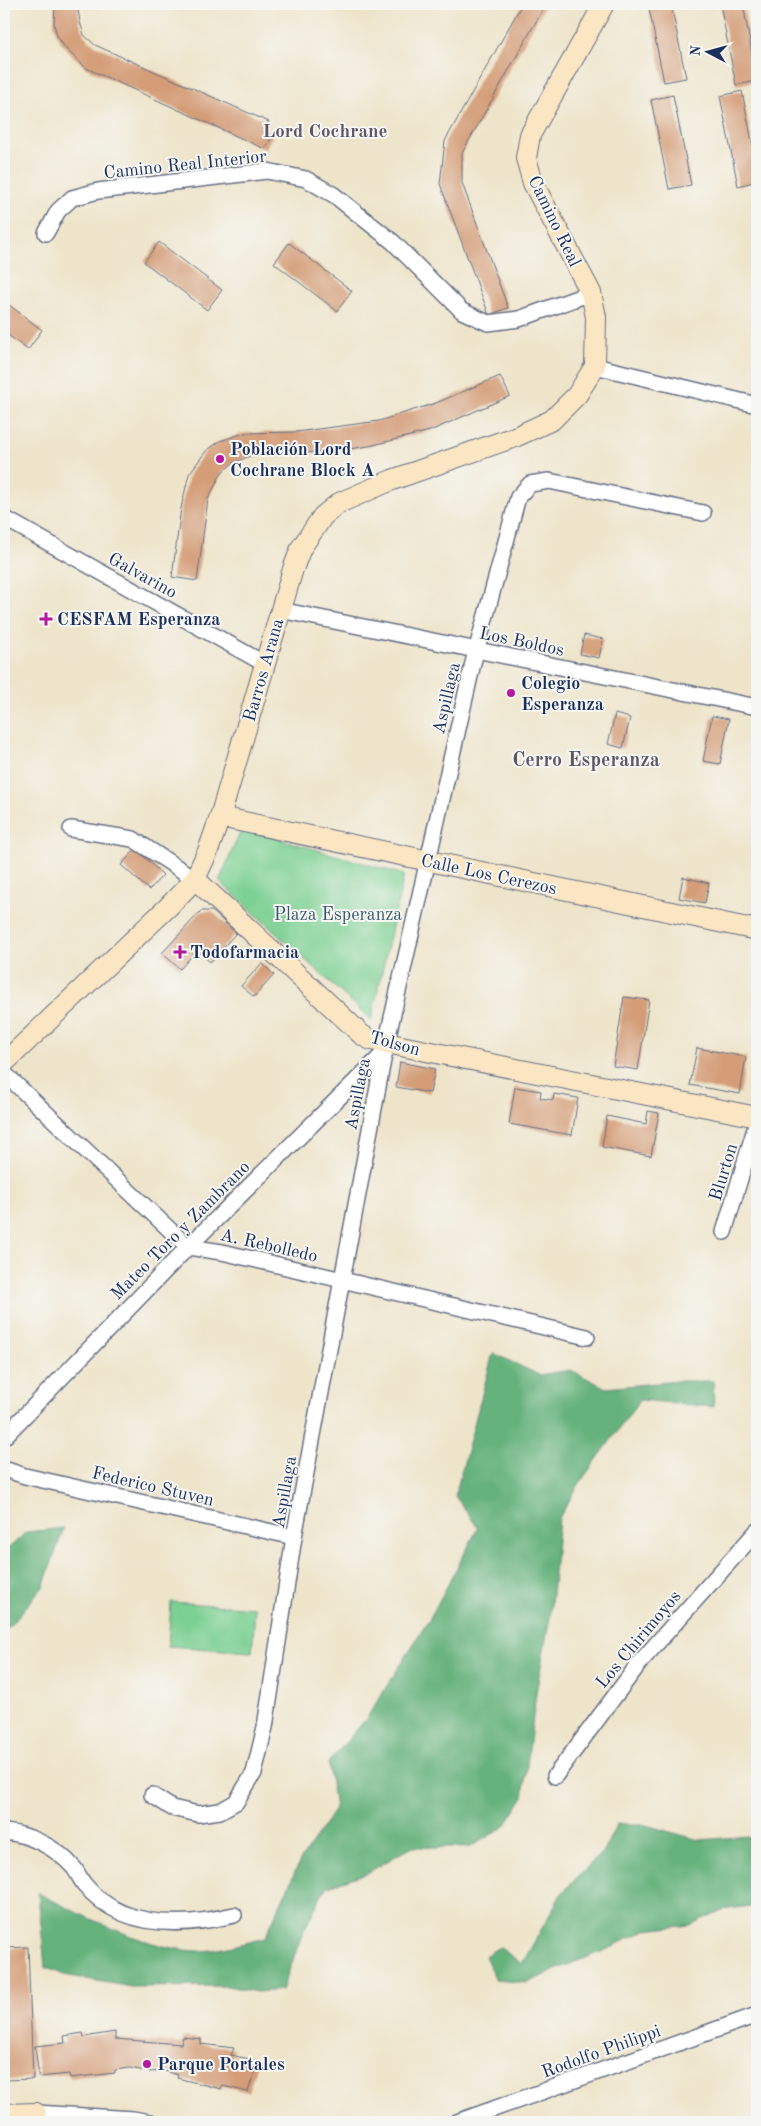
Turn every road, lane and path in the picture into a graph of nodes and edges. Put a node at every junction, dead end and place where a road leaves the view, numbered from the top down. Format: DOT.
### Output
graph roads {
  1 [pos="604,4"];
  2 [pos="46,233"];
  3 [pos="590,294"];
  4 [pos="595,366"];
  5 [pos="757,405"];
  6 [pos="703,513"];
  7 [pos="4,518"];
  8 [pos="280,610"];
  9 [pos="477,651"];
  10 [pos="265,664"];
  11 [pos="757,707"];
  12 [pos="220,817"];
  13 [pos="71,829"];
  14 [pos="427,861"];
  15 [pos="195,879"];
  16 [pos="757,930"];
  17 [pos="385,1048"];
  18 [pos="4,1063"];
  19 [pos="4,1073"];
  20 [pos="757,1117"];
  21 [pos="757,1122"];
  22 [pos="724,1232"];
  23 [pos="188,1246"];
  24 [pos="342,1281"];
  25 [pos="587,1337"];
  26 [pos="4,1437"];
  27 [pos="4,1469"];
  28 [pos="757,1530"];
  29 [pos="294,1537"];
  30 [pos="555,1776"];
  31 [pos="152,1794"];
  32 [pos="4,1832"];
  33 [pos="234,1915"];
  34 [pos="757,2015"];
  35 [pos="4,2114"];
  36 [pos="32,2118"];
  37 [pos="68,2119"];
  38 [pos="150,2122"];
  39 [pos="457,2122"];
  1 -- 3 [label="street, Camino Real"];
  2 -- 3 [label="street, Camino Real Interior"];
  3 -- 4 [label="street, Camino Real"];
  4 -- 5 [label="street"];
  4 -- 8 [label="street, Barros Arana"];
  6 -- 9 [label="street, Aspillaga"];
  7 -- 10 [label="street, Galvarino"];
  8 -- 9 [label="street, Los Boldos"];
  8 -- 10 [label="street, Barros Arana"];
  9 -- 11 [label="street, Los Boldos"];
  9 -- 14 [label="street, Aspillaga"];
  10 -- 12 [label="street, Barros Arana"];
  12 -- 14 [label="street, Calle Los Cerezos"];
  12 -- 15 [label="street, Barros Arana"];
  13 -- 15 [label="street, Tolson"];
  14 -- 16 [label="street, Calle Los Cerezos"];
  14 -- 17 [label="street, Aspillaga"];
  15 -- 17 [label="street, Tolson"];
  15 -- 18 [label="street, Barros Arana"];
  17 -- 20 [label="street, Tolson"];
  17 -- 23 [label="street, Mateo Toro y Zambrano"];
  17 -- 24 [label="street, Aspillaga"];
  19 -- 23 [label="street"];
  21 -- 22 [label="street, Blurton"];
  23 -- 24 [label="street, A. Rebolledo"];
  23 -- 26 [label="street, Mateo Toro y Zambrano"];
  24 -- 25 [label="street, A. Rebolledo"];
  24 -- 29 [label="street, Aspillaga"];
  27 -- 29 [label="street, Federico Stuven"];
  28 -- 30 [label="street, Los Chirimoyos"];
  29 -- 31 [label="street, Aspillaga"];
  32 -- 33 [label="street"];
  34 -- 39 [label="street, Rodolfo Philippi"];
  35 -- 36 [label="street"];
  36 -- 37 [label="street"];
  37 -- 38 [label="street"];
}
